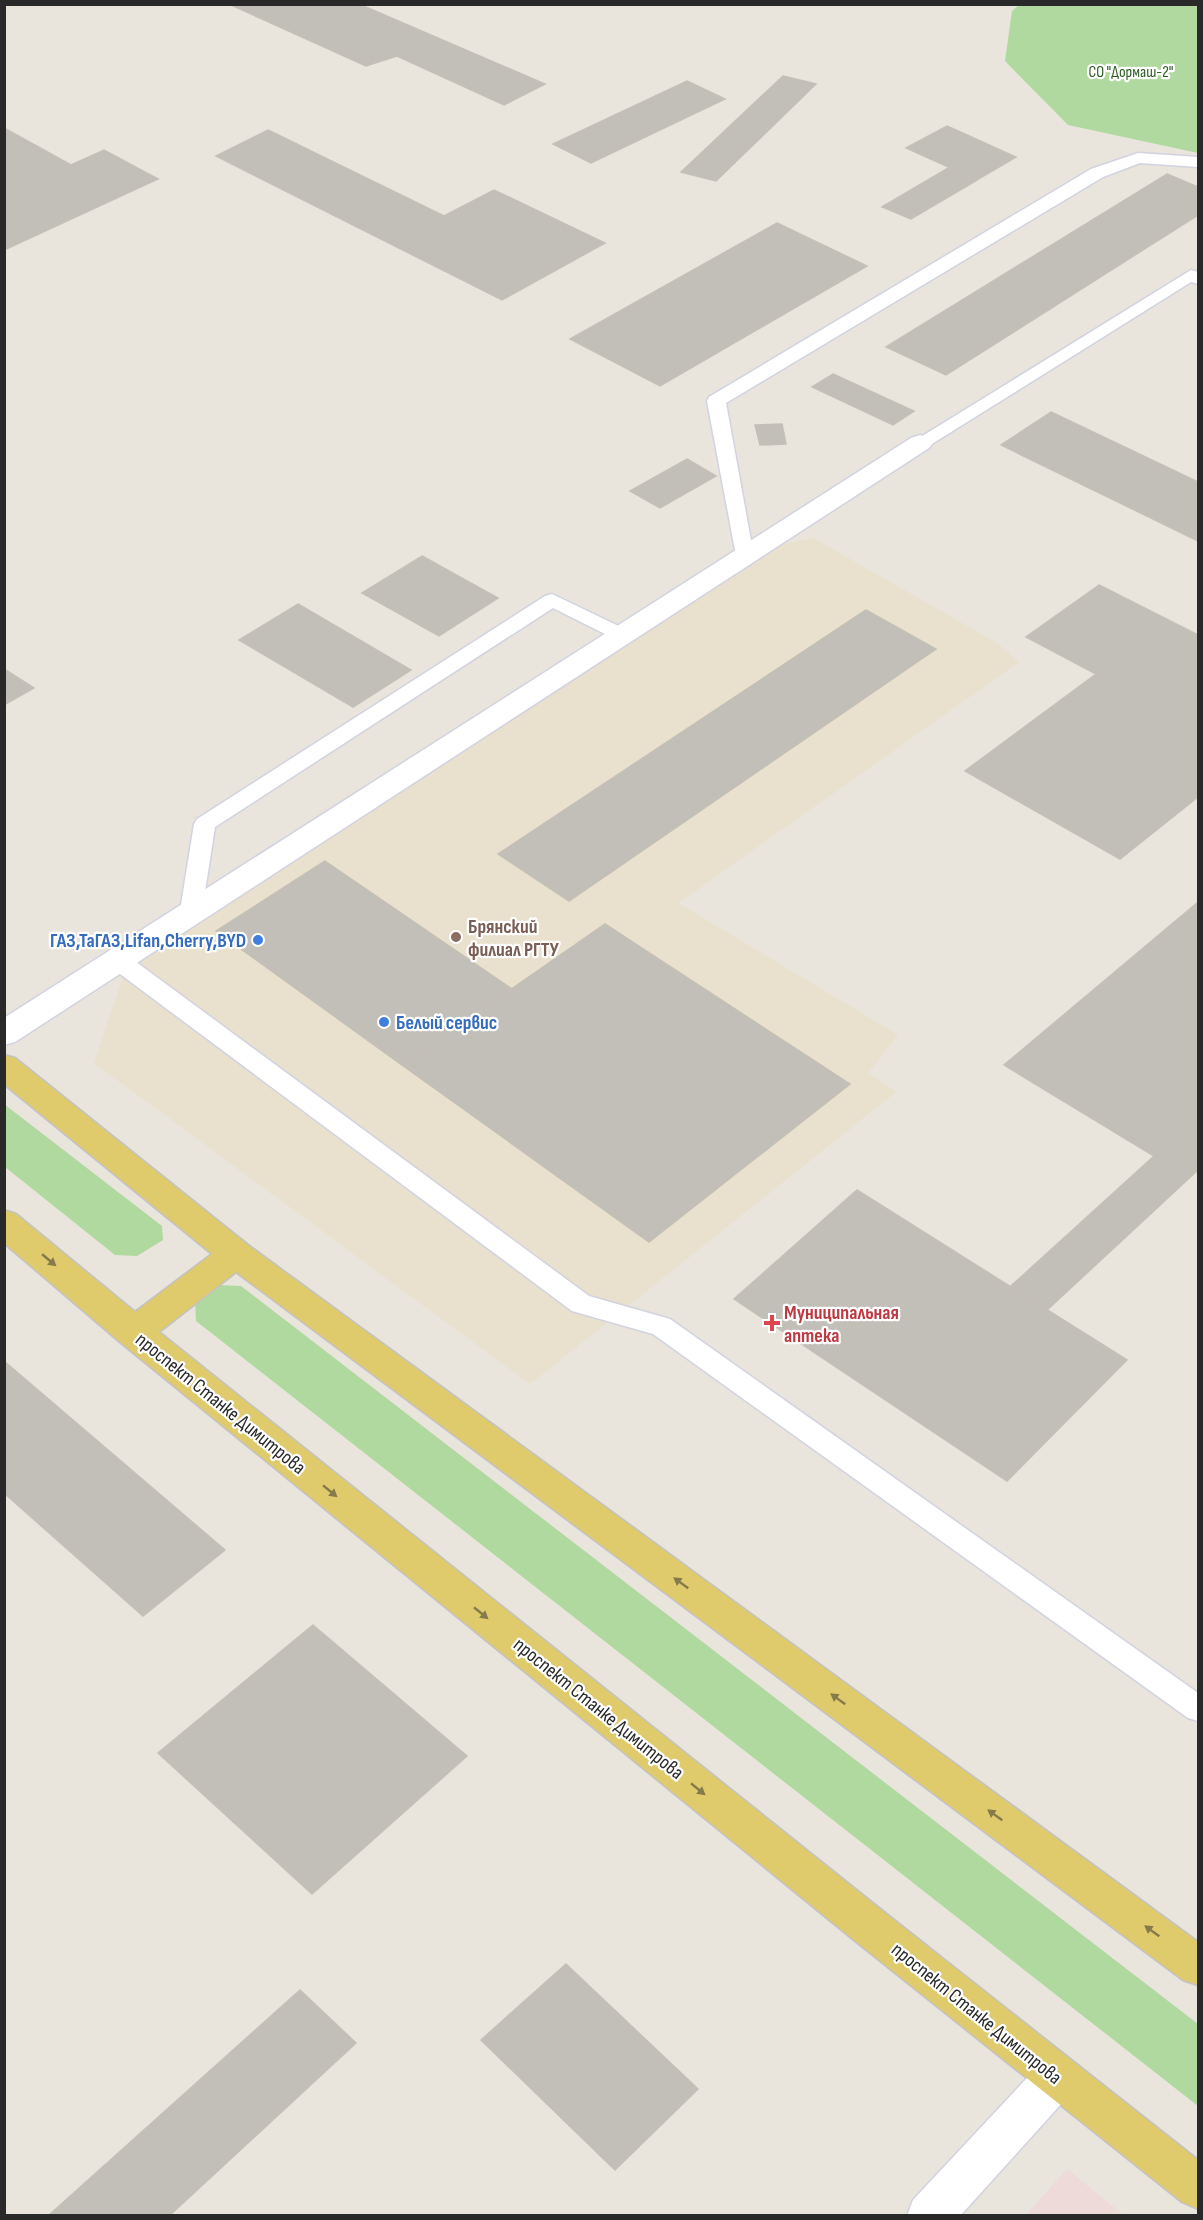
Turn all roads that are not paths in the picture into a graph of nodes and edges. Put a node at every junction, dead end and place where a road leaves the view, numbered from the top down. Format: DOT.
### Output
graph roads {
  1 [pos="1198,162"];
  2 [pos="1198,279"];
  3 [pos="921,443"];
  4 [pos="744,557"];
  5 [pos="622,635"];
  6 [pos="191,911"];
  7 [pos="120,962"];
  8 [pos="4,1034"];
  9 [pos="4,1066"];
  10 [pos="4,1223"];
  11 [pos="236,1254"];
  12 [pos="134,1332"];
  13 [pos="1198,1709"];
  14 [pos="1198,1966"];
  15 [pos="1057,2077"];
  16 [pos="1198,2187"];
  17 [pos="929,2216"];
  1 -- 4 [label="lane"];
  2 -- 3 [label="lane"];
  3 -- 4 [label="street"];
  4 -- 5 [label="street"];
  5 -- 6 [label="street"];
  5 -- 6 [label="lane"];
  6 -- 7 [label="street"];
  7 -- 8 [label="street"];
  7 -- 13 [label="lane"];
  9 -- 11 [label="main road"];
  10 -- 12 [label="main road, проспект Станке Димитрова, one-way"];
  11 -- 12 [label="main road"];
  14 -- 11 [label="main road, one-way"];
  12 -- 15 [label="main road, проспект Станке Димитрова, one-way"];
  15 -- 16 [label="main road, проспект Станке Димитрова"];
  15 -- 17 [label="street"];
}
